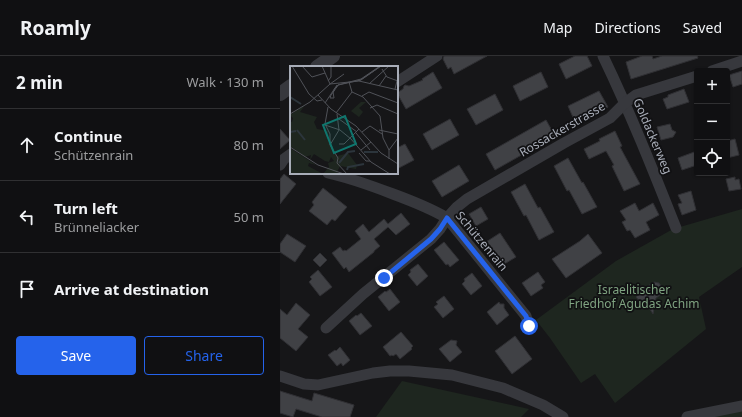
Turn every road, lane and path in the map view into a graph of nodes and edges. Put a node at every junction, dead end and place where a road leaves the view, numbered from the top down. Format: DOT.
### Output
graph roads {
  1 [pos="333,56"];
  2 [pos="437,56"];
  3 [pos="603,56"];
  4 [pos="742,61"];
  5 [pos="318,66"];
  6 [pos="721,68"];
  7 [pos="694,77"];
  8 [pos="398,81"];
  9 [pos="290,87"];
  10 [pos="280,94"];
  11 [pos="625,103"];
  12 [pos="290,155"];
  13 [pos="280,165"];
  14 [pos="290,167"];
  15 [pos="333,174"];
  16 [pos="447,218"];
  17 [pos="676,228"];
  18 [pos="529,326"];
  19 [pos="326,328"];
  20 [pos="280,376"];
  21 [pos="742,406"];
  22 [pos="563,417"];
  23 [pos="687,417"];
  1 -- 5 [label="street"];
  2 -- 8 [label="street"];
  3 -- 11 [label="street, Goldackerweg"];
  4 -- 6 [label="street"];
  7 -- 11 [label="street, Rossackerstrasse"];
  9 -- 10 [label="street"];
  11 -- 16 [label="street, Rossackerstrasse"];
  11 -- 17 [label="street, Goldackerweg"];
  12 -- 13 [label="street"];
  13 -- 14 [label="street"];
  15 -- 16 [label="street, Schützenrain"];
  16 -- 18 [label="street, Schützenrain"];
  16 -- 19 [label="street, Rossackerstrasse"];
  20 -- 22 [label="street"];
  21 -- 23 [label="street"];
}
